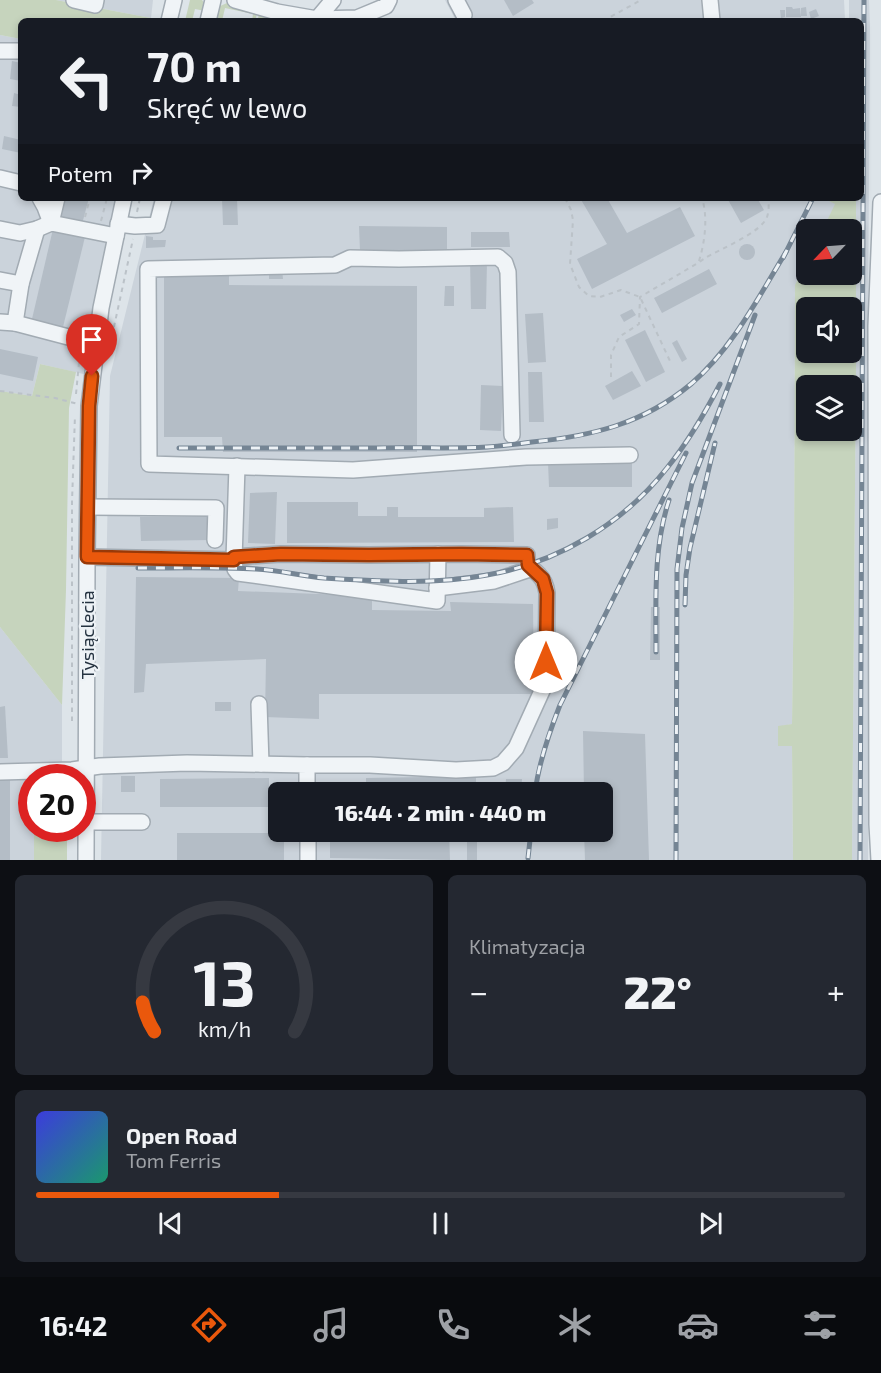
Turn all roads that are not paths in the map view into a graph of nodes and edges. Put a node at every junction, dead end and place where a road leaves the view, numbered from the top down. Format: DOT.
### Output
graph roads {
  1 [pos="74,0"];
  2 [pos="96,0"];
  3 [pos="174,0"];
  4 [pos="213,0"];
  5 [pos="237,0"];
  6 [pos="389,0"];
  7 [pos="456,0"];
  8 [pos="710,0"];
  9 [pos="328,1"];
  10 [pos="464,15"];
  11 [pos="276,16"];
  12 [pos="170,18"];
  13 [pos="209,18"];
  14 [pos="303,18"];
  15 [pos="318,18"];
  16 [pos="364,18"];
  17 [pos="711,18"];
  18 [pos="0,51"];
  19 [pos="18,51"];
  20 [pos="0,178"];
  21 [pos="18,182"];
  22 [pos="42,201"];
  23 [pos="56,201"];
  24 [pos="123,201"];
  25 [pos="163,201"];
  26 [pos="881,202"];
  27 [pos="44,226"];
  28 [pos="0,229"];
  29 [pos="117,230"];
  30 [pos="0,280"];
  31 [pos="21,284"];
  32 [pos="7,322"];
  33 [pos="96,344"];
  34 [pos="512,435"];
  35 [pos="630,455"];
  36 [pos="237,466"];
  37 [pos="88,507"];
  38 [pos="215,540"];
  39 [pos="438,554"];
  40 [pos="87,557"];
  41 [pos="234,559"];
  42 [pos="531,569"];
  43 [pos="437,588"];
  44 [pos="879,600"];
  45 [pos="259,704"];
  46 [pos="86,764"];
  47 [pos="261,764"];
  48 [pos="307,765"];
  49 [pos="96,767"];
  50 [pos="0,772"];
  51 [pos="18,772"];
  52 [pos="307,782"];
  53 [pos="96,822"];
  54 [pos="142,822"];
  55 [pos="86,842"];
  56 [pos="308,842"];
  57 [pos="86,860"];
  58 [pos="308,860"];
  59 [pos="879,860"];
  1 -- 2 [label="street"];
  3 -- 12 [label="street"];
  4 -- 13 [label="street"];
  5 -- 11 [label="street"];
  6 -- 16 [label="street"];
  7 -- 10 [label="street"];
  8 -- 17 [label="street"];
  9 -- 15 [label="street"];
  11 -- 14 [label="street"];
  18 -- 19 [label="street"];
  20 -- 21 [label="street"];
  22 -- 27 [label="street"];
  23 -- 27 [label="street"];
  24 -- 29 [label="street, Tysiąclecia"];
  25 -- 29 [label="street"];
  26 -- 44 [label="street"];
  27 -- 28 [label="street"];
  27 -- 29 [label="street"];
  27 -- 31 [label="street"];
  29 -- 33 [label="street, Tysiąclecia"];
  30 -- 31 [label="street"];
  31 -- 32 [label="street"];
  32 -- 33 [label="street"];
  33 -- 37 [label="street, Tysiąclecia"];
  34 -- 36 [label="street"];
  35 -- 36 [label="street"];
  36 -- 41 [label="street"];
  37 -- 38 [label="street"];
  37 -- 40 [label="street, Tysiąclecia"];
  39 -- 41 [label="street"];
  39 -- 42 [label="street"];
  39 -- 43 [label="street"];
  40 -- 41 [label="street"];
  40 -- 46 [label="street, Tysiąclecia"];
  41 -- 43 [label="street"];
  42 -- 43 [label="street"];
  42 -- 48 [label="street"];
  44 -- 59 [label="street"];
  45 -- 47 [label="street"];
  47 -- 48 [label="street"];
  47 -- 49 [label="street"];
  48 -- 52 [label="street"];
  50 -- 51 [label="street"];
  53 -- 54 [label="street"];
  55 -- 57 [label="street, Tysiąclecia"];
  56 -- 58 [label="street"];
}
